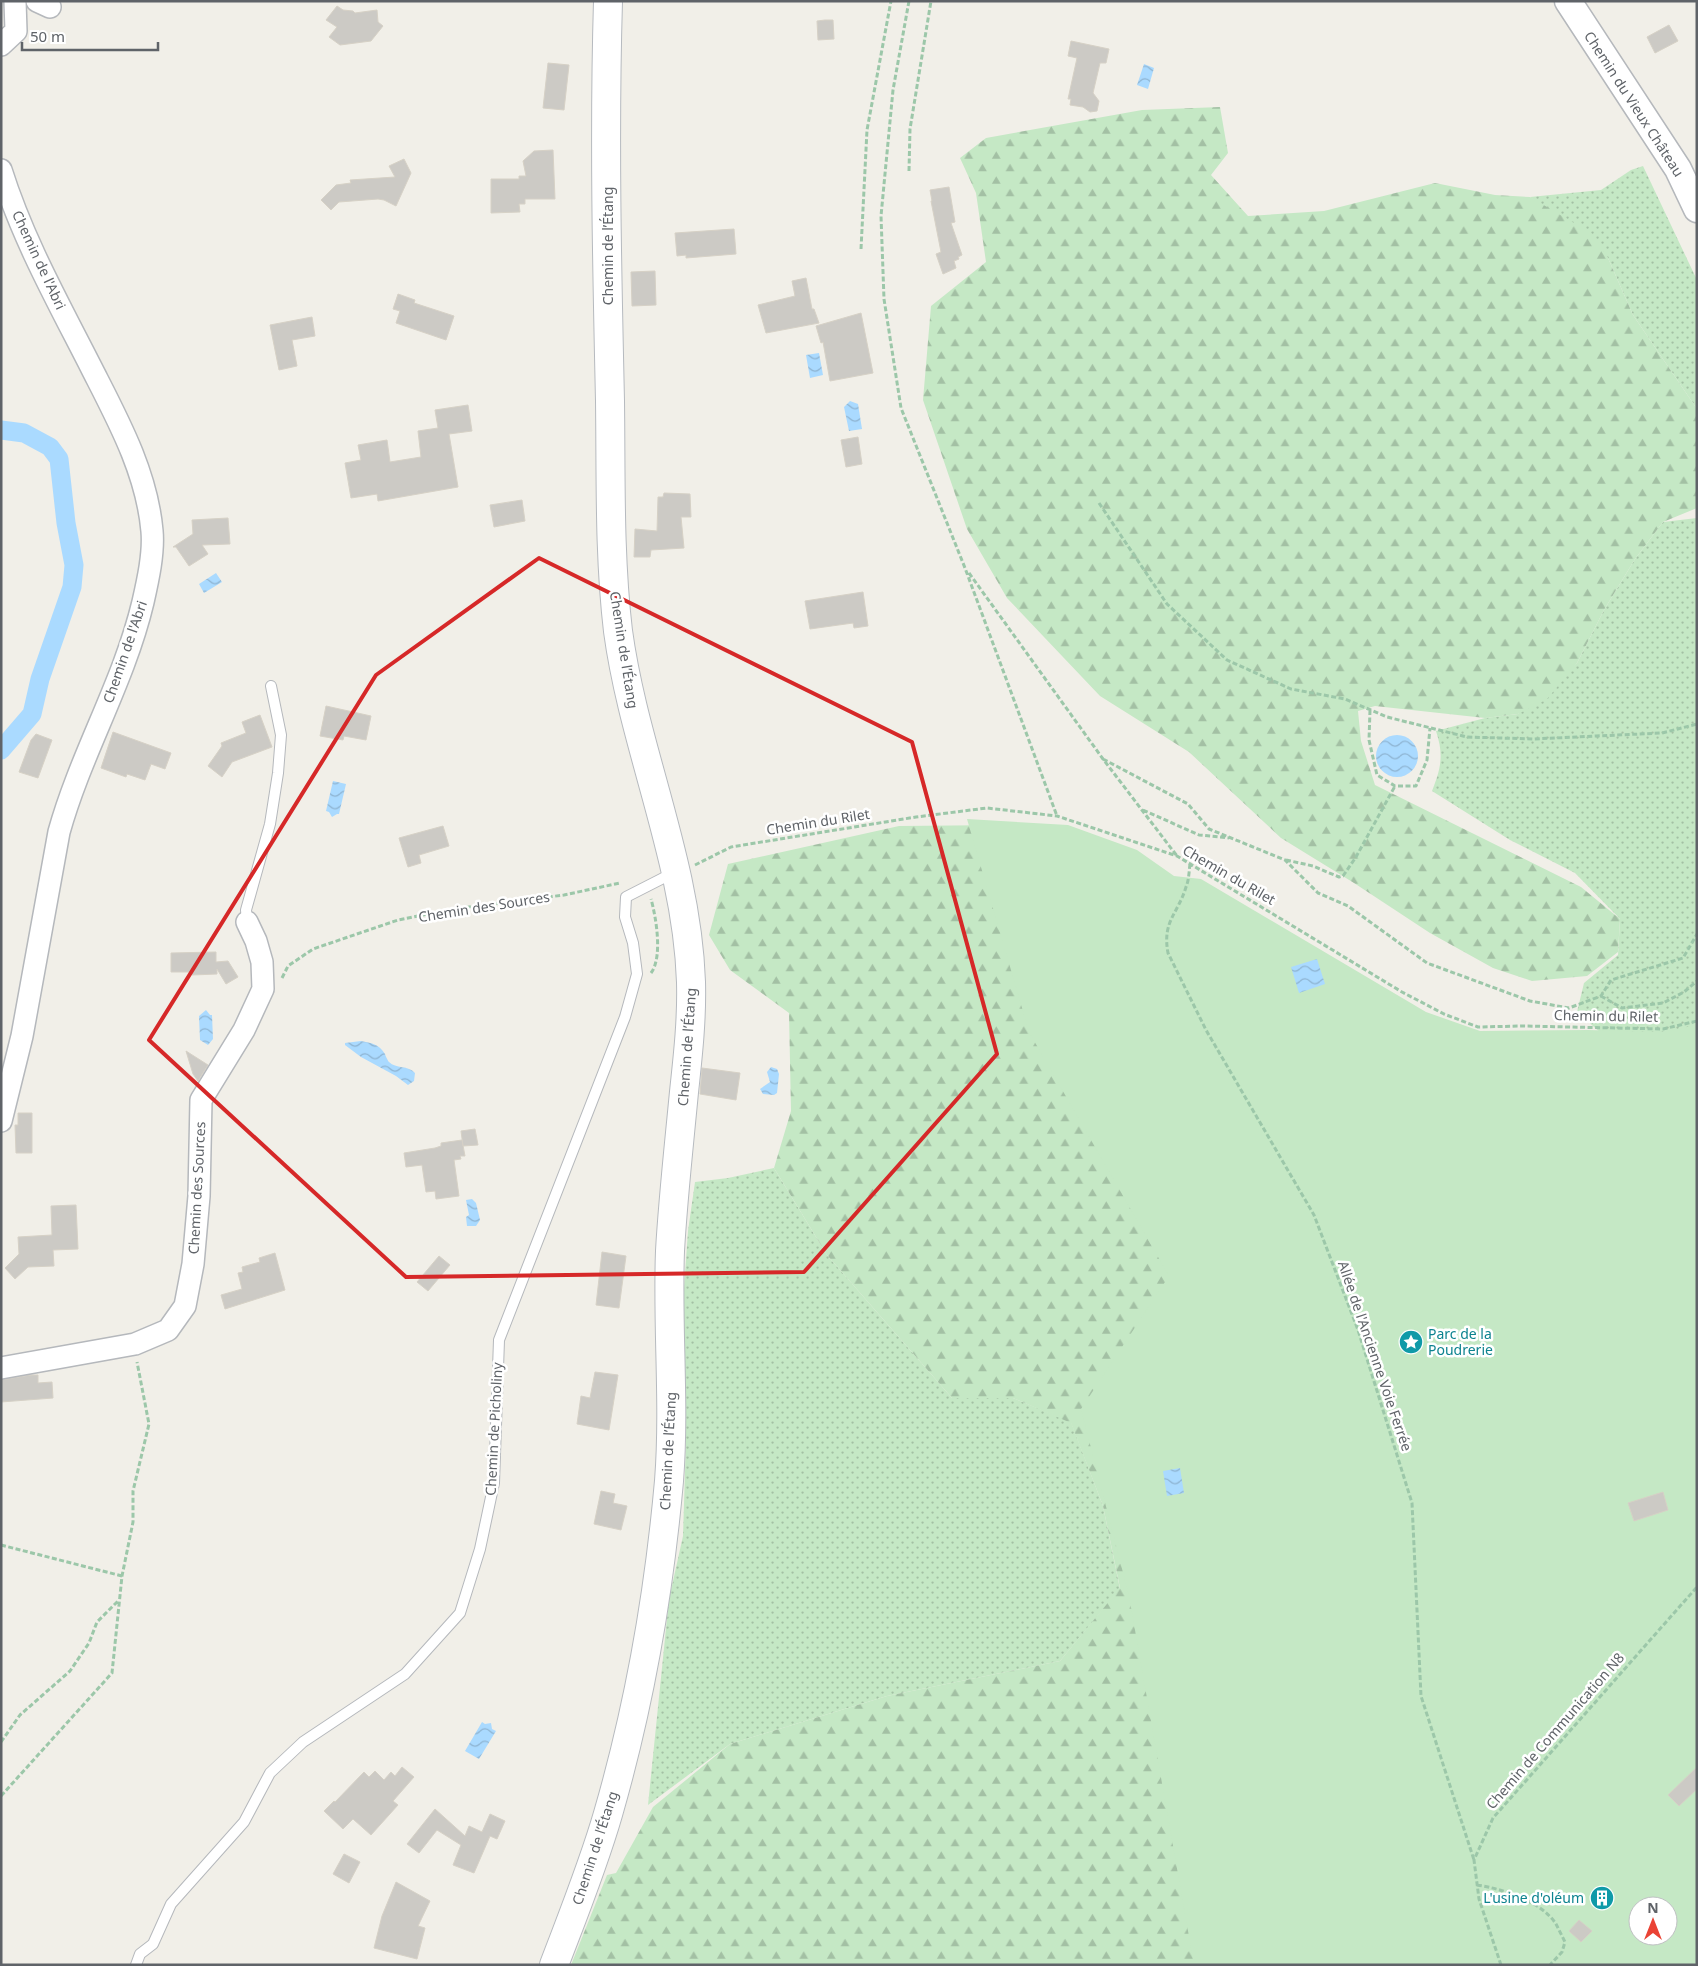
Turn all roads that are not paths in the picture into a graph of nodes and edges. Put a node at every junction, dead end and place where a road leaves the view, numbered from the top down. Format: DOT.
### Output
graph roads {
  1 [pos="15,1"];
  2 [pos="608,1"];
  3 [pos="1568,1"];
  4 [pos="1,46"];
  5 [pos="1,170"];
  6 [pos="1697,209"];
  7 [pos="270,686"];
  8 [pos="675,868"];
  9 [pos="246,922"];
  10 [pos="1,1121"];
  11 [pos="1,1368"];
  12 [pos="136,1965"];
  13 [pos="554,1965"];
  1 -- 4 [label="street"];
  2 -- 8 [label="main road, Chemin de l’Étang"];
  3 -- 6 [label="street, Chemin du Vieux Château"];
  5 -- 10 [label="street, Chemin de l'Abri"];
  7 -- 9 [label="lane, Chemin des Sources"];
  8 -- 12 [label="lane, Chemin de Picholiny"];
  8 -- 13 [label="main road, Chemin de l’Étang"];
  9 -- 11 [label="street, Chemin des Sources"];
}
